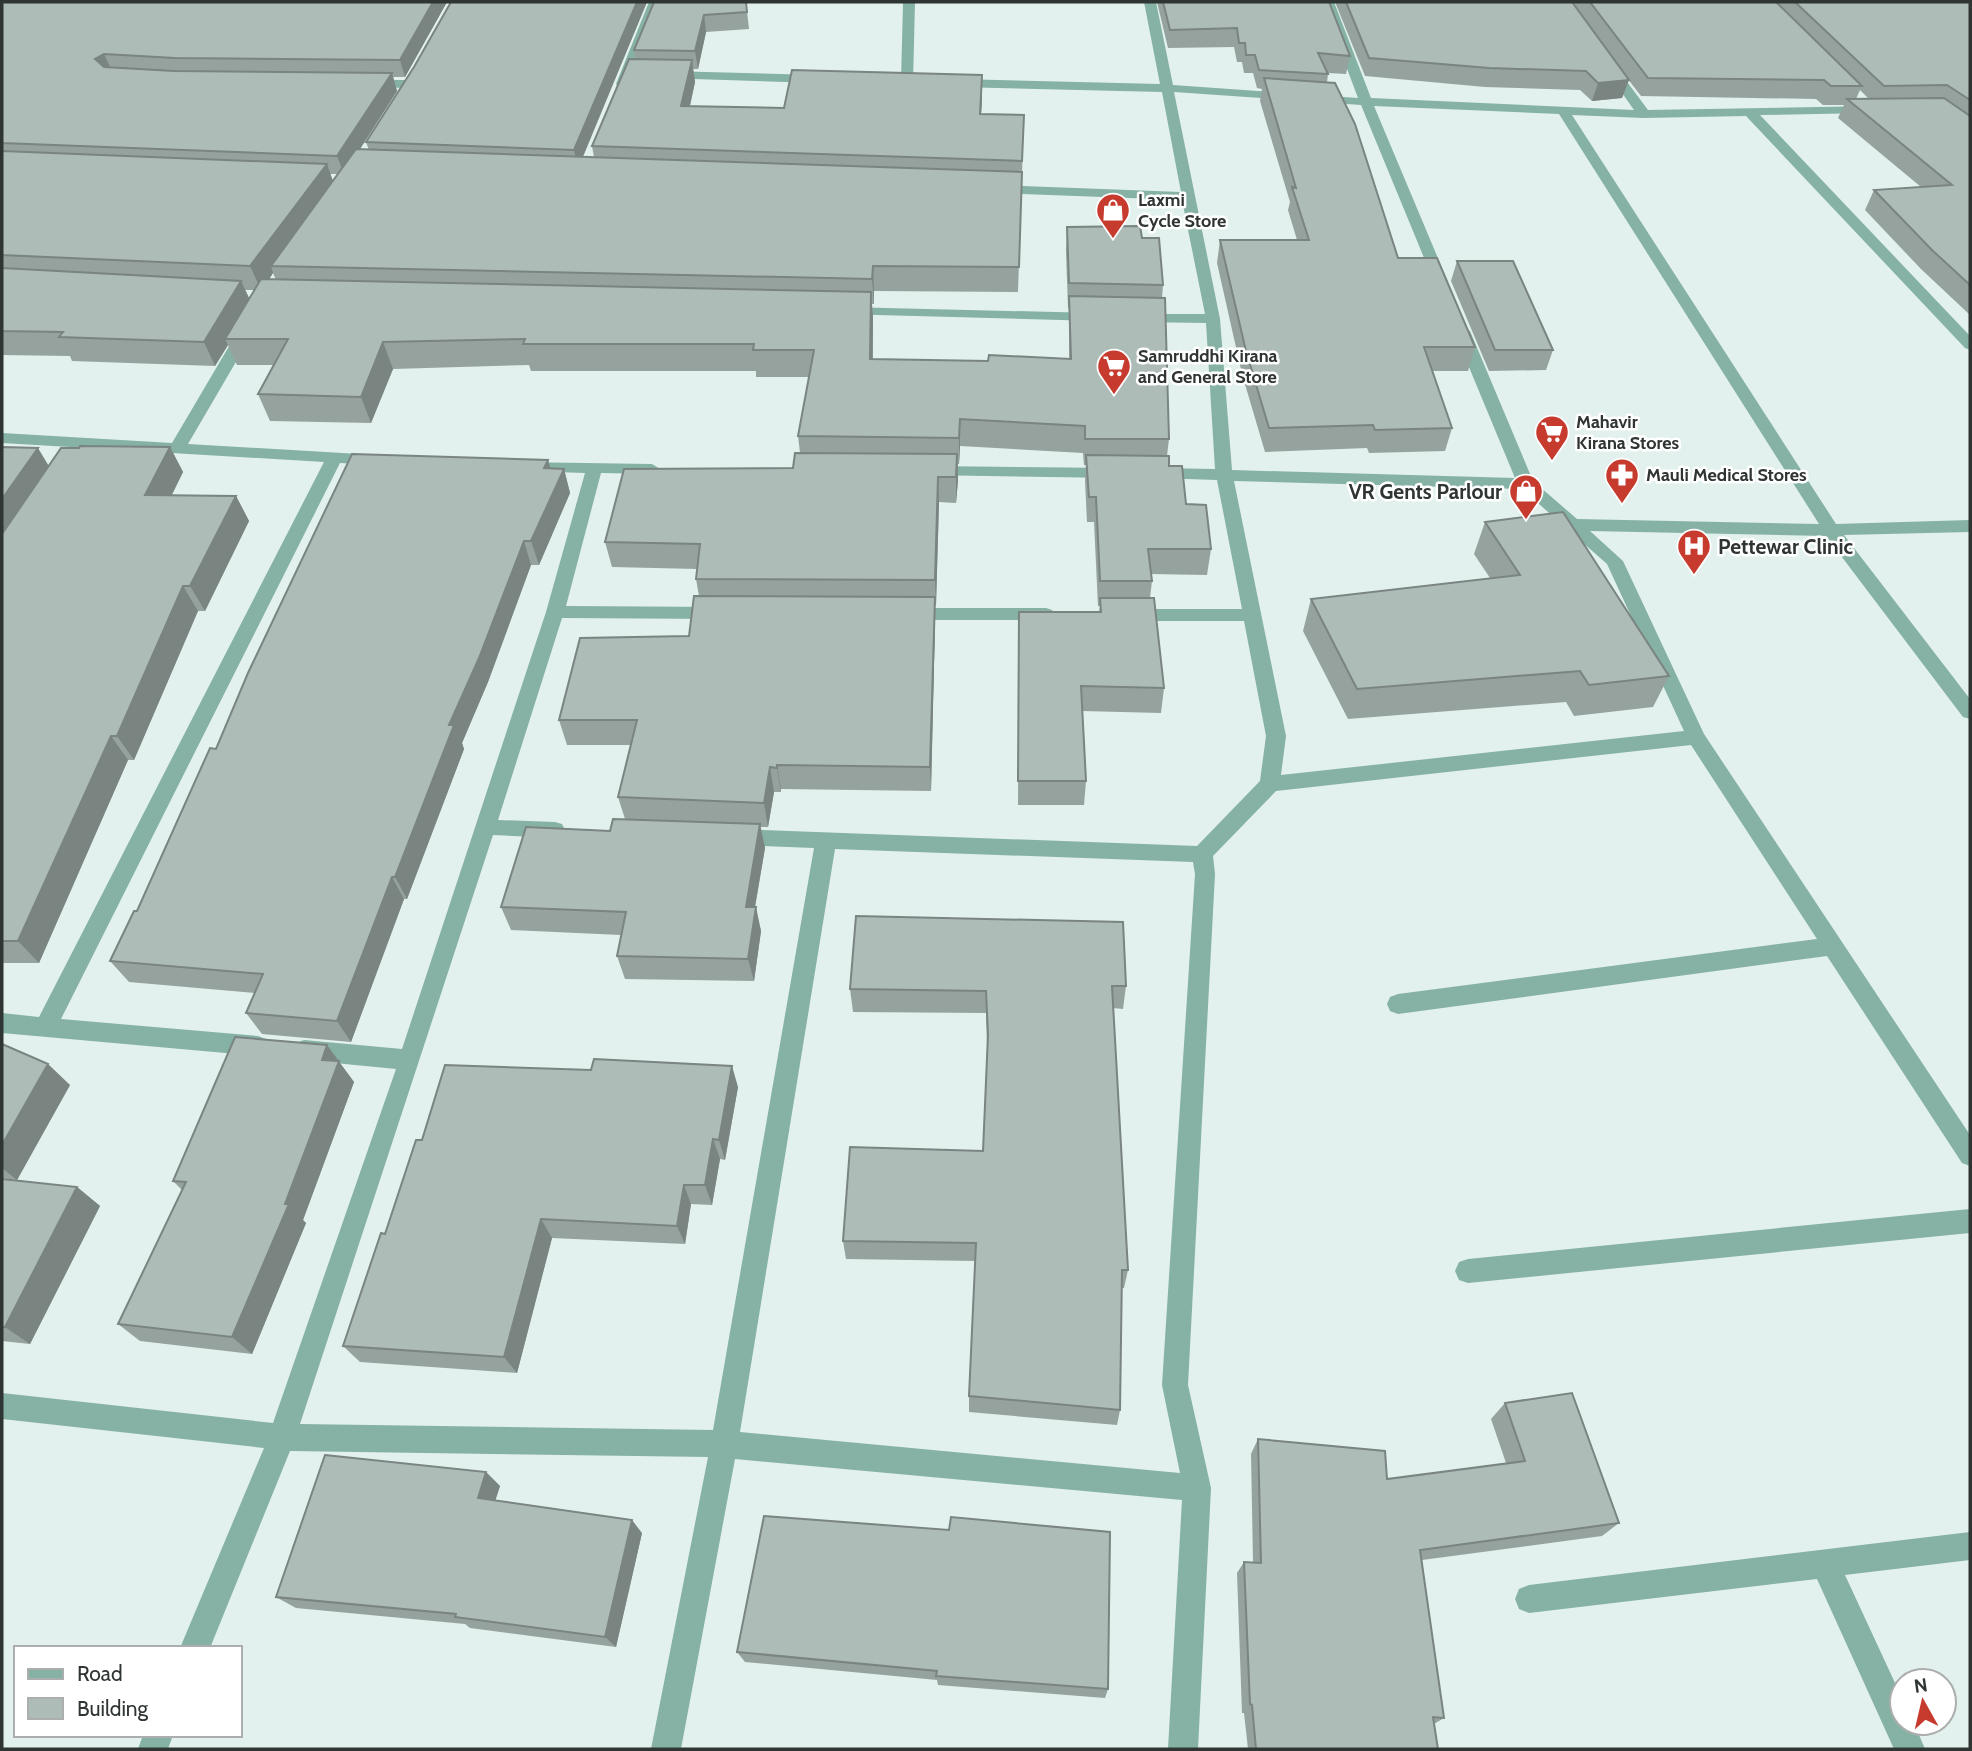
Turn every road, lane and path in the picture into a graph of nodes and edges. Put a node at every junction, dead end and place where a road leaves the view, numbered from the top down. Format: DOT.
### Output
graph roads {
  1 [pos="655,2"];
  2 [pos="909,2"];
  3 [pos="1150,2"];
  4 [pos="1328,2"];
  5 [pos="1603,58"];
  6 [pos="639,75"];
  7 [pos="827,79"];
  8 [pos="907,82"];
  9 [pos="948,83"];
  10 [pos="346,84"];
  11 [pos="1168,88"];
  12 [pos="404,96"];
  13 [pos="615,99"];
  14 [pos="1366,102"];
  15 [pos="1870,106"];
  16 [pos="1563,110"];
  17 [pos="1750,113"];
  18 [pos="1644,114"];
  19 [pos="983,188"];
  20 [pos="1189,196"];
  21 [pos="1446,293"];
  22 [pos="823,310"];
  23 [pos="1457,318"];
  24 [pos="1213,319"];
  25 [pos="253,321"];
  26 [pos="1970,345"];
  27 [pos="2,438"];
  28 [pos="176,450"];
  29 [pos="334,458"];
  30 [pos="389,461"];
  31 [pos="512,466"];
  32 [pos="594,469"];
  33 [pos="663,469"];
  34 [pos="909,471"];
  35 [pos="1224,474"];
  36 [pos="1526,484"];
  37 [pos="1573,525"];
  38 [pos="1970,526"];
  39 [pos="1831,530"];
  40 [pos="555,612"];
  41 [pos="736,613"];
  42 [pos="889,614"];
  43 [pos="1070,615"];
  44 [pos="1111,615"];
  45 [pos="1251,615"];
  46 [pos="1970,712"];
  47 [pos="1696,737"];
  48 [pos="1270,783"];
  49 [pos="487,827"];
  50 [pos="582,831"];
  51 [pos="717,836"];
  52 [pos="826,840"];
  53 [pos="1202,854"];
  54 [pos="1833,946"];
  55 [pos="1398,1004"];
  56 [pos="2,1023"];
  57 [pos="45,1027"];
  58 [pos="410,1060"];
  59 [pos="1970,1154"];
  60 [pos="1970,1221"];
  61 [pos="1468,1271"];
  62 [pos="2,1406"];
  63 [pos="282,1437"];
  64 [pos="724,1444"];
  65 [pos="1197,1488"];
  66 [pos="1970,1546"];
  67 [pos="1825,1566"];
  68 [pos="1530,1599"];
  69 [pos="196,1646"];
  70 [pos="666,1749"];
  71 [pos="1184,1749"];
  72 [pos="1910,1749"];
  1 -- 6 [label="street"];
  2 -- 8 [label="street"];
  3 -- 11 [label="street"];
  4 -- 14 [label="street"];
  5 -- 18 [label="street"];
  6 -- 7 [label="street"];
  6 -- 13 [label="street"];
  9 -- 11 [label="street"];
  10 -- 12 [label="street"];
  11 -- 14 [label="street"];
  11 -- 20 [label="street"];
  14 -- 16 [label="street"];
  14 -- 21 [label="street"];
  15 -- 17 [label="street"];
  16 -- 18 [label="street"];
  16 -- 39 [label="street"];
  17 -- 18 [label="street"];
  17 -- 26 [label="street"];
  19 -- 20 [label="street"];
  20 -- 24 [label="street"];
  22 -- 24 [label="street"];
  23 -- 36 [label="street"];
  24 -- 35 [label="street"];
  25 -- 28 [label="street"];
  27 -- 28 [label="street"];
  28 -- 29 [label="street"];
  29 -- 30 [label="street"];
  29 -- 57 [label="street"];
  31 -- 32 [label="street"];
  32 -- 33 [label="street"];
  32 -- 40 [label="street"];
  34 -- 35 [label="street"];
  35 -- 36 [label="street"];
  35 -- 45 [label="street"];
  36 -- 37 [label="street"];
  37 -- 39 [label="street"];
  37 -- 47 [label="street"];
  38 -- 39 [label="street"];
  39 -- 46 [label="street"];
  40 -- 41 [label="street"];
  40 -- 49 [label="street"];
  42 -- 43 [label="street"];
  44 -- 45 [label="street"];
  45 -- 48 [label="street"];
  47 -- 48 [label="street"];
  47 -- 54 [label="street"];
  48 -- 53 [label="street"];
  49 -- 50 [label="street"];
  49 -- 58 [label="street"];
  51 -- 52 [label="street"];
  52 -- 53 [label="street"];
  52 -- 64 [label="street"];
  53 -- 65 [label="street"];
  54 -- 55 [label="street"];
  54 -- 59 [label="street"];
  56 -- 57 [label="street"];
  57 -- 58 [label="street"];
  58 -- 63 [label="street"];
  60 -- 61 [label="street"];
  62 -- 63 [label="street"];
  63 -- 64 [label="street"];
  63 -- 69 [label="street"];
  64 -- 65 [label="street"];
  64 -- 70 [label="street"];
  65 -- 71 [label="street"];
  66 -- 67 [label="street"];
  67 -- 68 [label="street"];
  67 -- 72 [label="street"];
}
